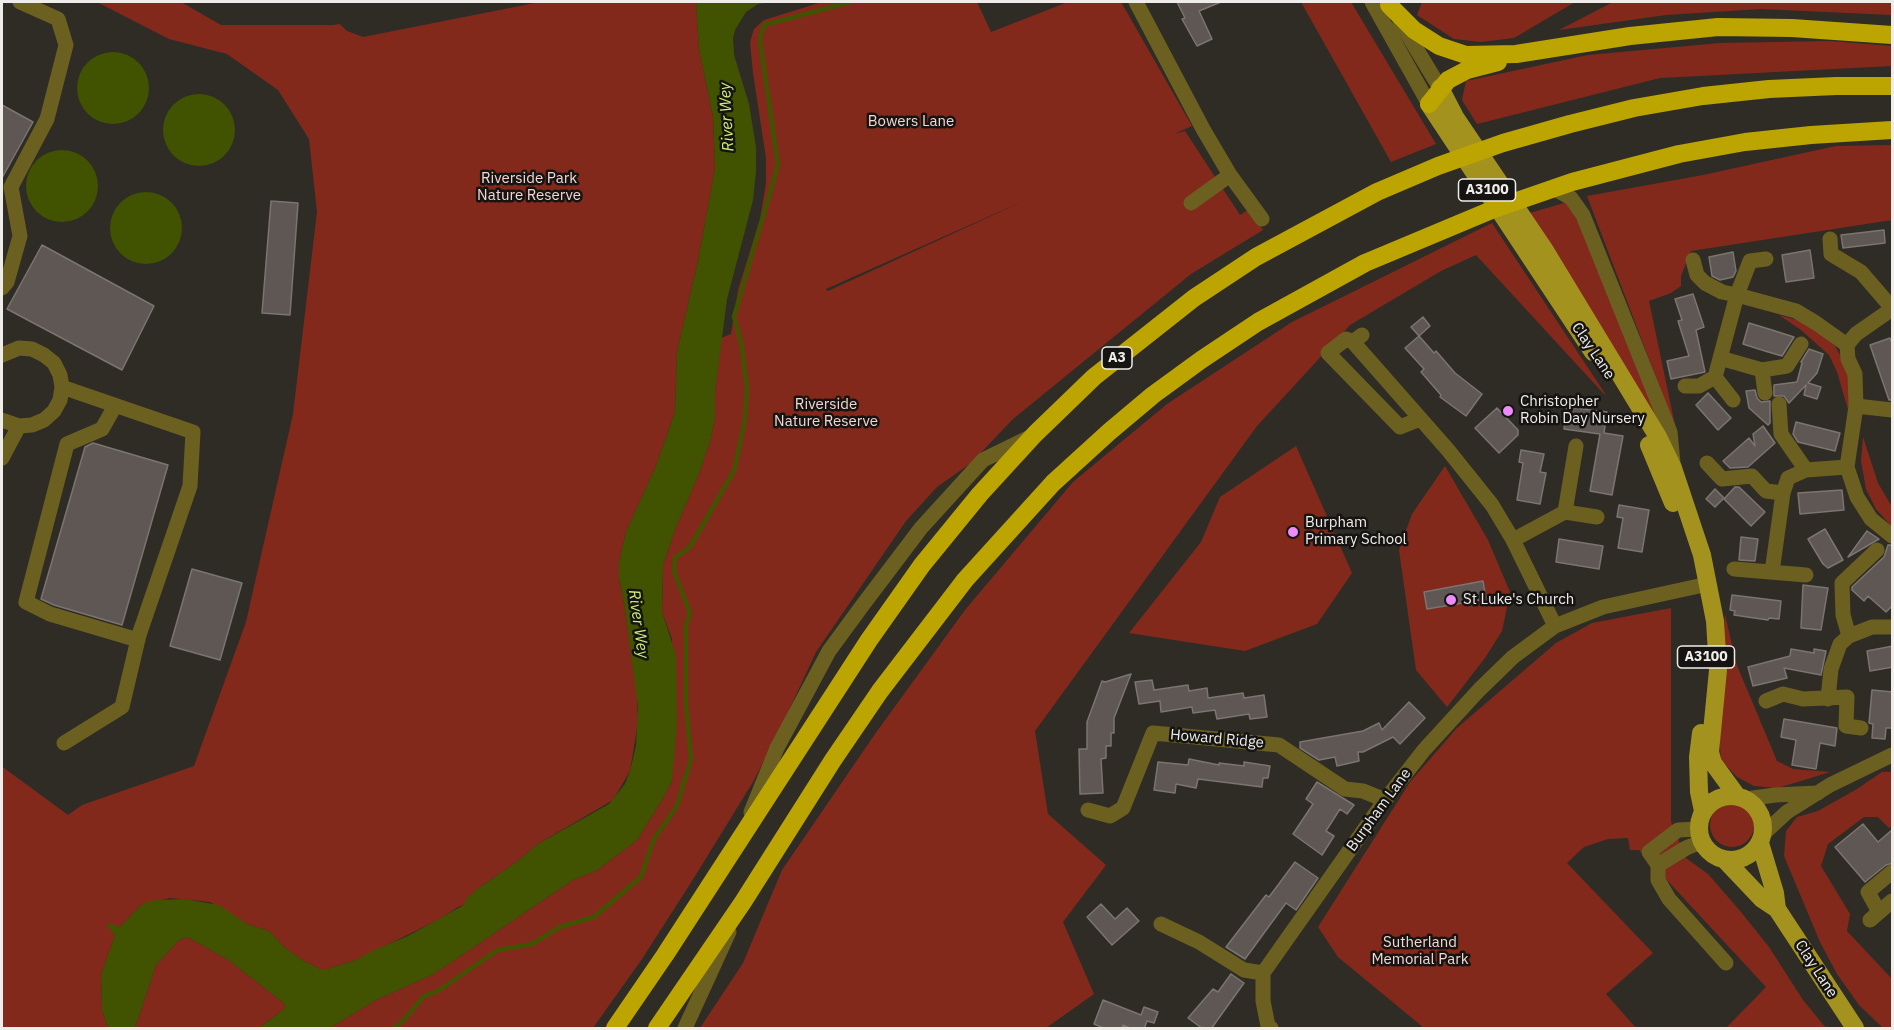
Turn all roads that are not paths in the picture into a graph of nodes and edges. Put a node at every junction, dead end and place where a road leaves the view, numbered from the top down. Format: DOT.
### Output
graph roads {
  1 [pos="20,2"];
  2 [pos="1136,2"];
  3 [pos="1383,3"];
  4 [pos="1893,35"];
  5 [pos="1516,54"];
  6 [pos="1893,87"];
  7 [pos="1440,88"];
  8 [pos="1429,104"];
  9 [pos="1449,120"];
  10 [pos="1893,130"];
  11 [pos="1230,175"];
  12 [pos="1553,188"];
  13 [pos="1191,203"];
  14 [pos="1262,219"];
  15 [pos="1830,239"];
  16 [pos="1537,253"];
  17 [pos="1766,259"];
  18 [pos="1693,260"];
  19 [pos="2,288"];
  20 [pos="1737,295"];
  21 [pos="1893,308"];
  22 [pos="1801,344"];
  23 [pos="1847,345"];
  24 [pos="2,355"];
  25 [pos="1720,358"];
  26 [pos="1762,370"];
  27 [pos="1714,377"];
  28 [pos="1685,386"];
  29 [pos="62,387"];
  30 [pos="1765,393"];
  31 [pos="1733,400"];
  32 [pos="1779,404"];
  33 [pos="115,406"];
  34 [pos="1856,406"];
  35 [pos="1893,410"];
  36 [pos="1420,419"];
  37 [pos="2,420"];
  38 [pos="20,426"];
  39 [pos="1035,434"];
  40 [pos="1576,446"];
  41 [pos="2,458"];
  42 [pos="1707,463"];
  43 [pos="1847,467"];
  44 [pos="1673,468"];
  45 [pos="1806,470"];
  46 [pos="1783,493"];
  47 [pos="1674,505"];
  48 [pos="1565,512"];
  49 [pos="1597,517"];
  50 [pos="1893,536"];
  51 [pos="1513,540"];
  52 [pos="1877,550"];
  53 [pos="1734,569"];
  54 [pos="1772,572"];
  55 [pos="1806,575"];
  56 [pos="1703,585"];
  57 [pos="1556,626"];
  58 [pos="1893,627"];
  59 [pos="1849,636"];
  60 [pos="138,640"];
  61 [pos="1828,699"];
  62 [pos="1766,701"];
  63 [pos="1861,728"];
  64 [pos="64,743"];
  65 [pos="1893,755"];
  66 [pos="1818,793"];
  67 [pos="1742,797"];
  68 [pos="1385,800"];
  69 [pos="1088,810"];
  70 [pos="1703,811"];
  71 [pos="1700,836"];
  72 [pos="741,837"];
  73 [pos="1761,838"];
  74 [pos="1725,860"];
  75 [pos="1658,865"];
  76 [pos="1893,872"];
  77 [pos="1893,901"];
  78 [pos="743,902"];
  79 [pos="1777,909"];
  80 [pos="1161,924"];
  81 [pos="1726,963"];
  82 [pos="1263,973"];
  83 [pos="615,1029"];
  84 [pos="657,1029"];
  85 [pos="685,1029"];
  86 [pos="1271,1029"];
  87 [pos="1855,1029"];
  1 -- 19 [label="street"];
  2 -- 11 [label="street"];
  3 -- 5 [label="highway"];
  3 -- 7 [label="street, Clay Lane"];
  3 -- 8 [label="street, Clay Lane"];
  4 -- 5 [label="highway"];
  5 -- 7 [label="highway"];
  6 -- 39 [label="highway, A3"];
  7 -- 8 [label="highway"];
  7 -- 9 [label="main road, Clay Lane / A3100"];
  8 -- 9 [label="main road, Clay Lane / A3100"];
  9 -- 16 [label="main road, Clay Lane / A3100"];
  10 -- 12 [label="highway"];
  11 -- 13 [label="street"];
  11 -- 14 [label="street"];
  12 -- 44 [label="street"];
  12 -- 78 [label="highway"];
  15 -- 21 [label="street"];
  16 -- 44 [label="main road, Clay Lane / A3100"];
  16 -- 47 [label="main road, Clay Lane / A3100"];
  17 -- 20 [label="street"];
  18 -- 20 [label="street"];
  20 -- 23 [label="street"];
  20 -- 25 [label="street"];
  21 -- 23 [label="street"];
  22 -- 26 [label="street"];
  23 -- 34 [label="street"];
  24 -- 29 [label="street"];
  25 -- 26 [label="street"];
  25 -- 27 [label="street"];
  26 -- 30 [label="street"];
  27 -- 28 [label="street"];
  27 -- 31 [label="street"];
  29 -- 33 [label="street"];
  29 -- 38 [label="street"];
  32 -- 45 [label="street"];
  33 -- 60 [label="street"];
  33 -- 60 [label="street"];
  34 -- 35 [label="street"];
  34 -- 43 [label="street"];
  36 -- 36 [label="street"];
  36 -- 51 [label="street"];
  37 -- 38 [label="street"];
  38 -- 41 [label="street"];
  39 -- 72 [label="highway, A3"];
  39 -- 72 [label="street"];
  40 -- 48 [label="street"];
  42 -- 46 [label="street"];
  43 -- 45 [label="street"];
  43 -- 50 [label="street"];
  44 -- 47 [label="street"];
  44 -- 56 [label="main road, Clay Lane / A3100"];
  45 -- 46 [label="street"];
  46 -- 54 [label="street"];
  47 -- 56 [label="main road, Clay Lane / A3100"];
  48 -- 49 [label="street"];
  48 -- 51 [label="street"];
  51 -- 57 [label="street"];
  52 -- 59 [label="street"];
  53 -- 54 [label="street"];
  54 -- 55 [label="street"];
  56 -- 57 [label="street, Burpham Lane"];
  56 -- 67 [label="main road, Clay Lane / A3100"];
  56 -- 70 [label="main road, Clay Lane / A3100"];
  57 -- 68 [label="street, Burpham Lane"];
  58 -- 59 [label="street"];
  59 -- 61 [label="street"];
  60 -- 64 [label="street"];
  61 -- 62 [label="street"];
  61 -- 63 [label="street"];
  65 -- 66 [label="street"];
  66 -- 67 [label="street"];
  66 -- 73 [label="street"];
  67 -- 70 [label="main road"];
  67 -- 73 [label="main road, Clay Lane / A3100"];
  68 -- 69 [label="street, Howard Ridge"];
  68 -- 82 [label="street, Burpham Lane"];
  70 -- 71 [label="main road, Clay Lane / A3100"];
  71 -- 74 [label="main road, Clay Lane / A3100"];
  71 -- 75 [label="street"];
  71 -- 75 [label="street"];
  72 -- 83 [label="highway, A3"];
  73 -- 74 [label="main road"];
  73 -- 79 [label="main road, Clay Lane / A3100"];
  74 -- 79 [label="main road, Clay Lane / A3100"];
  75 -- 81 [label="street"];
  76 -- 77 [label="street"];
  78 -- 84 [label="highway"];
  78 -- 85 [label="street"];
  79 -- 87 [label="main road, Clay Lane / A3100"];
  80 -- 82 [label="street"];
  82 -- 86 [label="street"];
}
